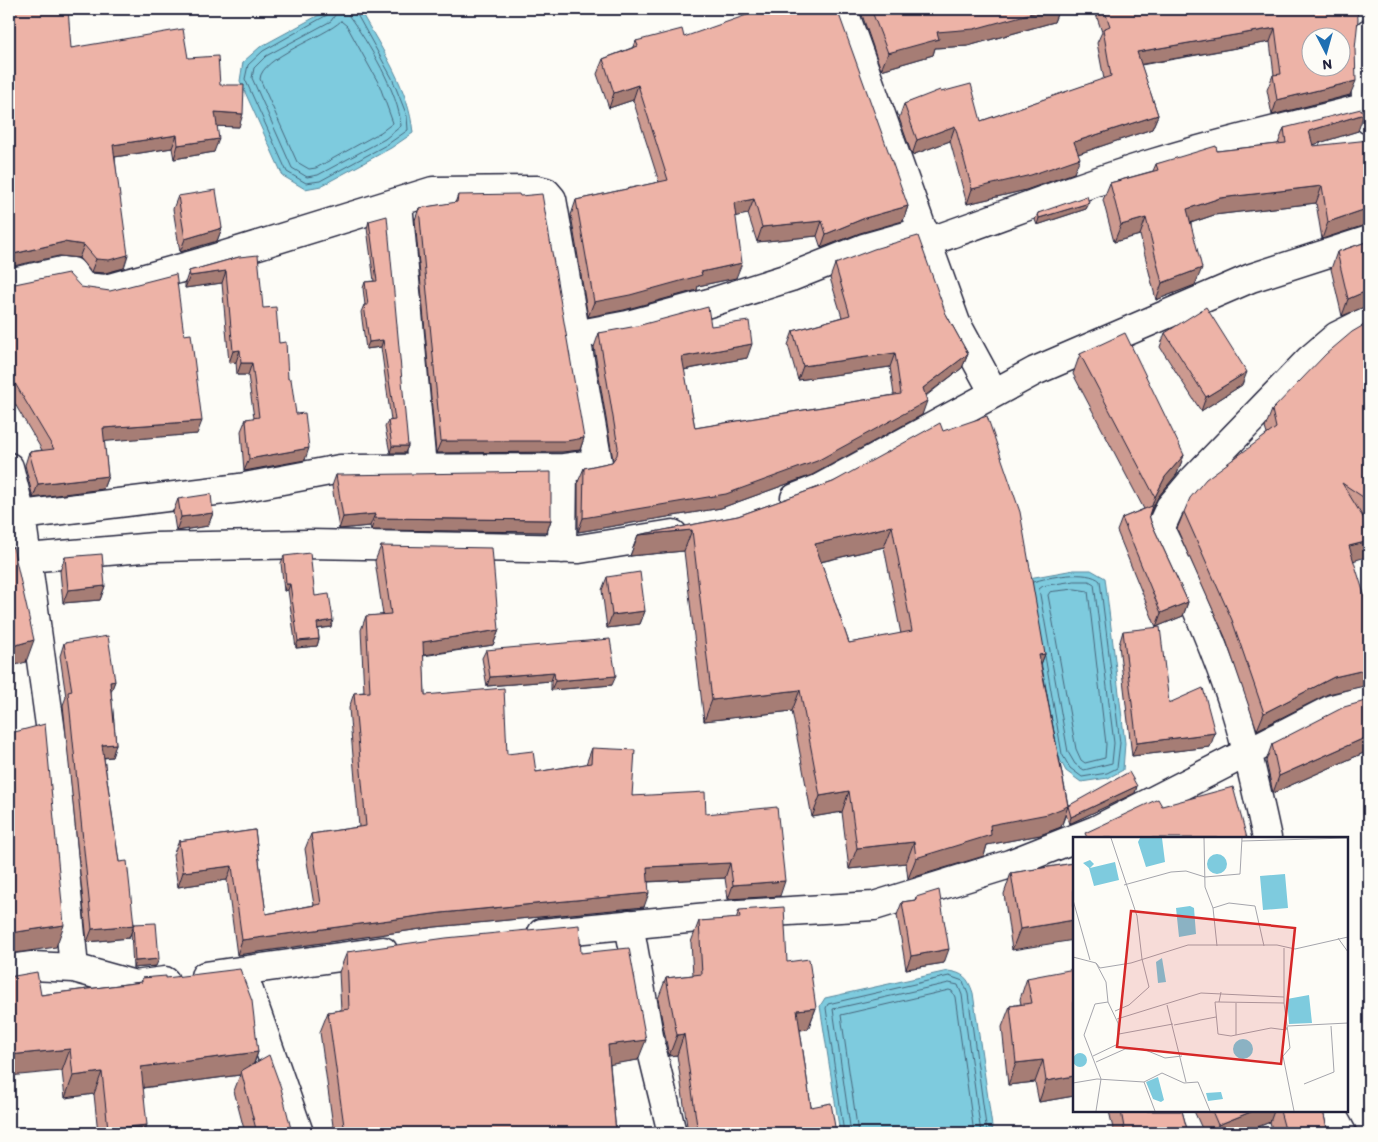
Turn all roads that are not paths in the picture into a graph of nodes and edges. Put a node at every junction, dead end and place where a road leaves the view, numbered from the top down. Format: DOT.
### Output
graph roads {
  1 [pos="843,9"];
  2 [pos="1369,33"];
  3 [pos="1368,113"];
  4 [pos="398,203"];
  5 [pos="926,236"];
  6 [pos="1369,240"];
  7 [pos="9,283"];
  8 [pos="1369,320"];
  9 [pos="575,335"];
  10 [pos="994,393"];
  11 [pos="9,467"];
  12 [pos="422,467"];
  13 [pos="563,468"];
  14 [pos="771,506"];
  15 [pos="21,515"];
  16 [pos="699,528"];
  17 [pos="562,549"];
  18 [pos="27,558"];
  19 [pos="1369,699"];
  20 [pos="1248,752"];
  21 [pos="1078,837"];
  22 [pos="1267,837"];
  23 [pos="1073,839"];
  24 [pos="629,924"];
  25 [pos="514,936"];
  26 [pos="408,947"];
  27 [pos="74,968"];
  28 [pos="9,969"];
  29 [pos="242,970"];
  30 [pos="1331,1112"];
  31 [pos="299,1133"];
  32 [pos="672,1133"];
  33 [pos="1342,1133"];
  1 -- 5 [label="street"];
  2 -- 3 [label="street"];
  3 -- 5 [label="street"];
  4 -- 7 [label="street"];
  4 -- 9 [label="street"];
  4 -- 12 [label="street"];
  5 -- 9 [label="street"];
  5 -- 10 [label="street"];
  6 -- 10 [label="street"];
  8 -- 20 [label="street"];
  9 -- 13 [label="street"];
  10 -- 14 [label="street"];
  11 -- 15 [label="street"];
  12 -- 13 [label="street"];
  12 -- 15 [label="street"];
  13 -- 17 [label="street"];
  15 -- 18 [label="street"];
  16 -- 17 [label="street"];
  17 -- 18 [label="street"];
  18 -- 27 [label="street"];
  19 -- 20 [label="street"];
  20 -- 21 [label="street"];
  20 -- 22 [label="street"];
  23 -- 24 [label="street"];
  24 -- 25 [label="street"];
  24 -- 32 [label="street"];
  26 -- 29 [label="street"];
  27 -- 28 [label="street"];
  27 -- 29 [label="street"];
  29 -- 31 [label="street"];
  30 -- 33 [label="street"];
}
